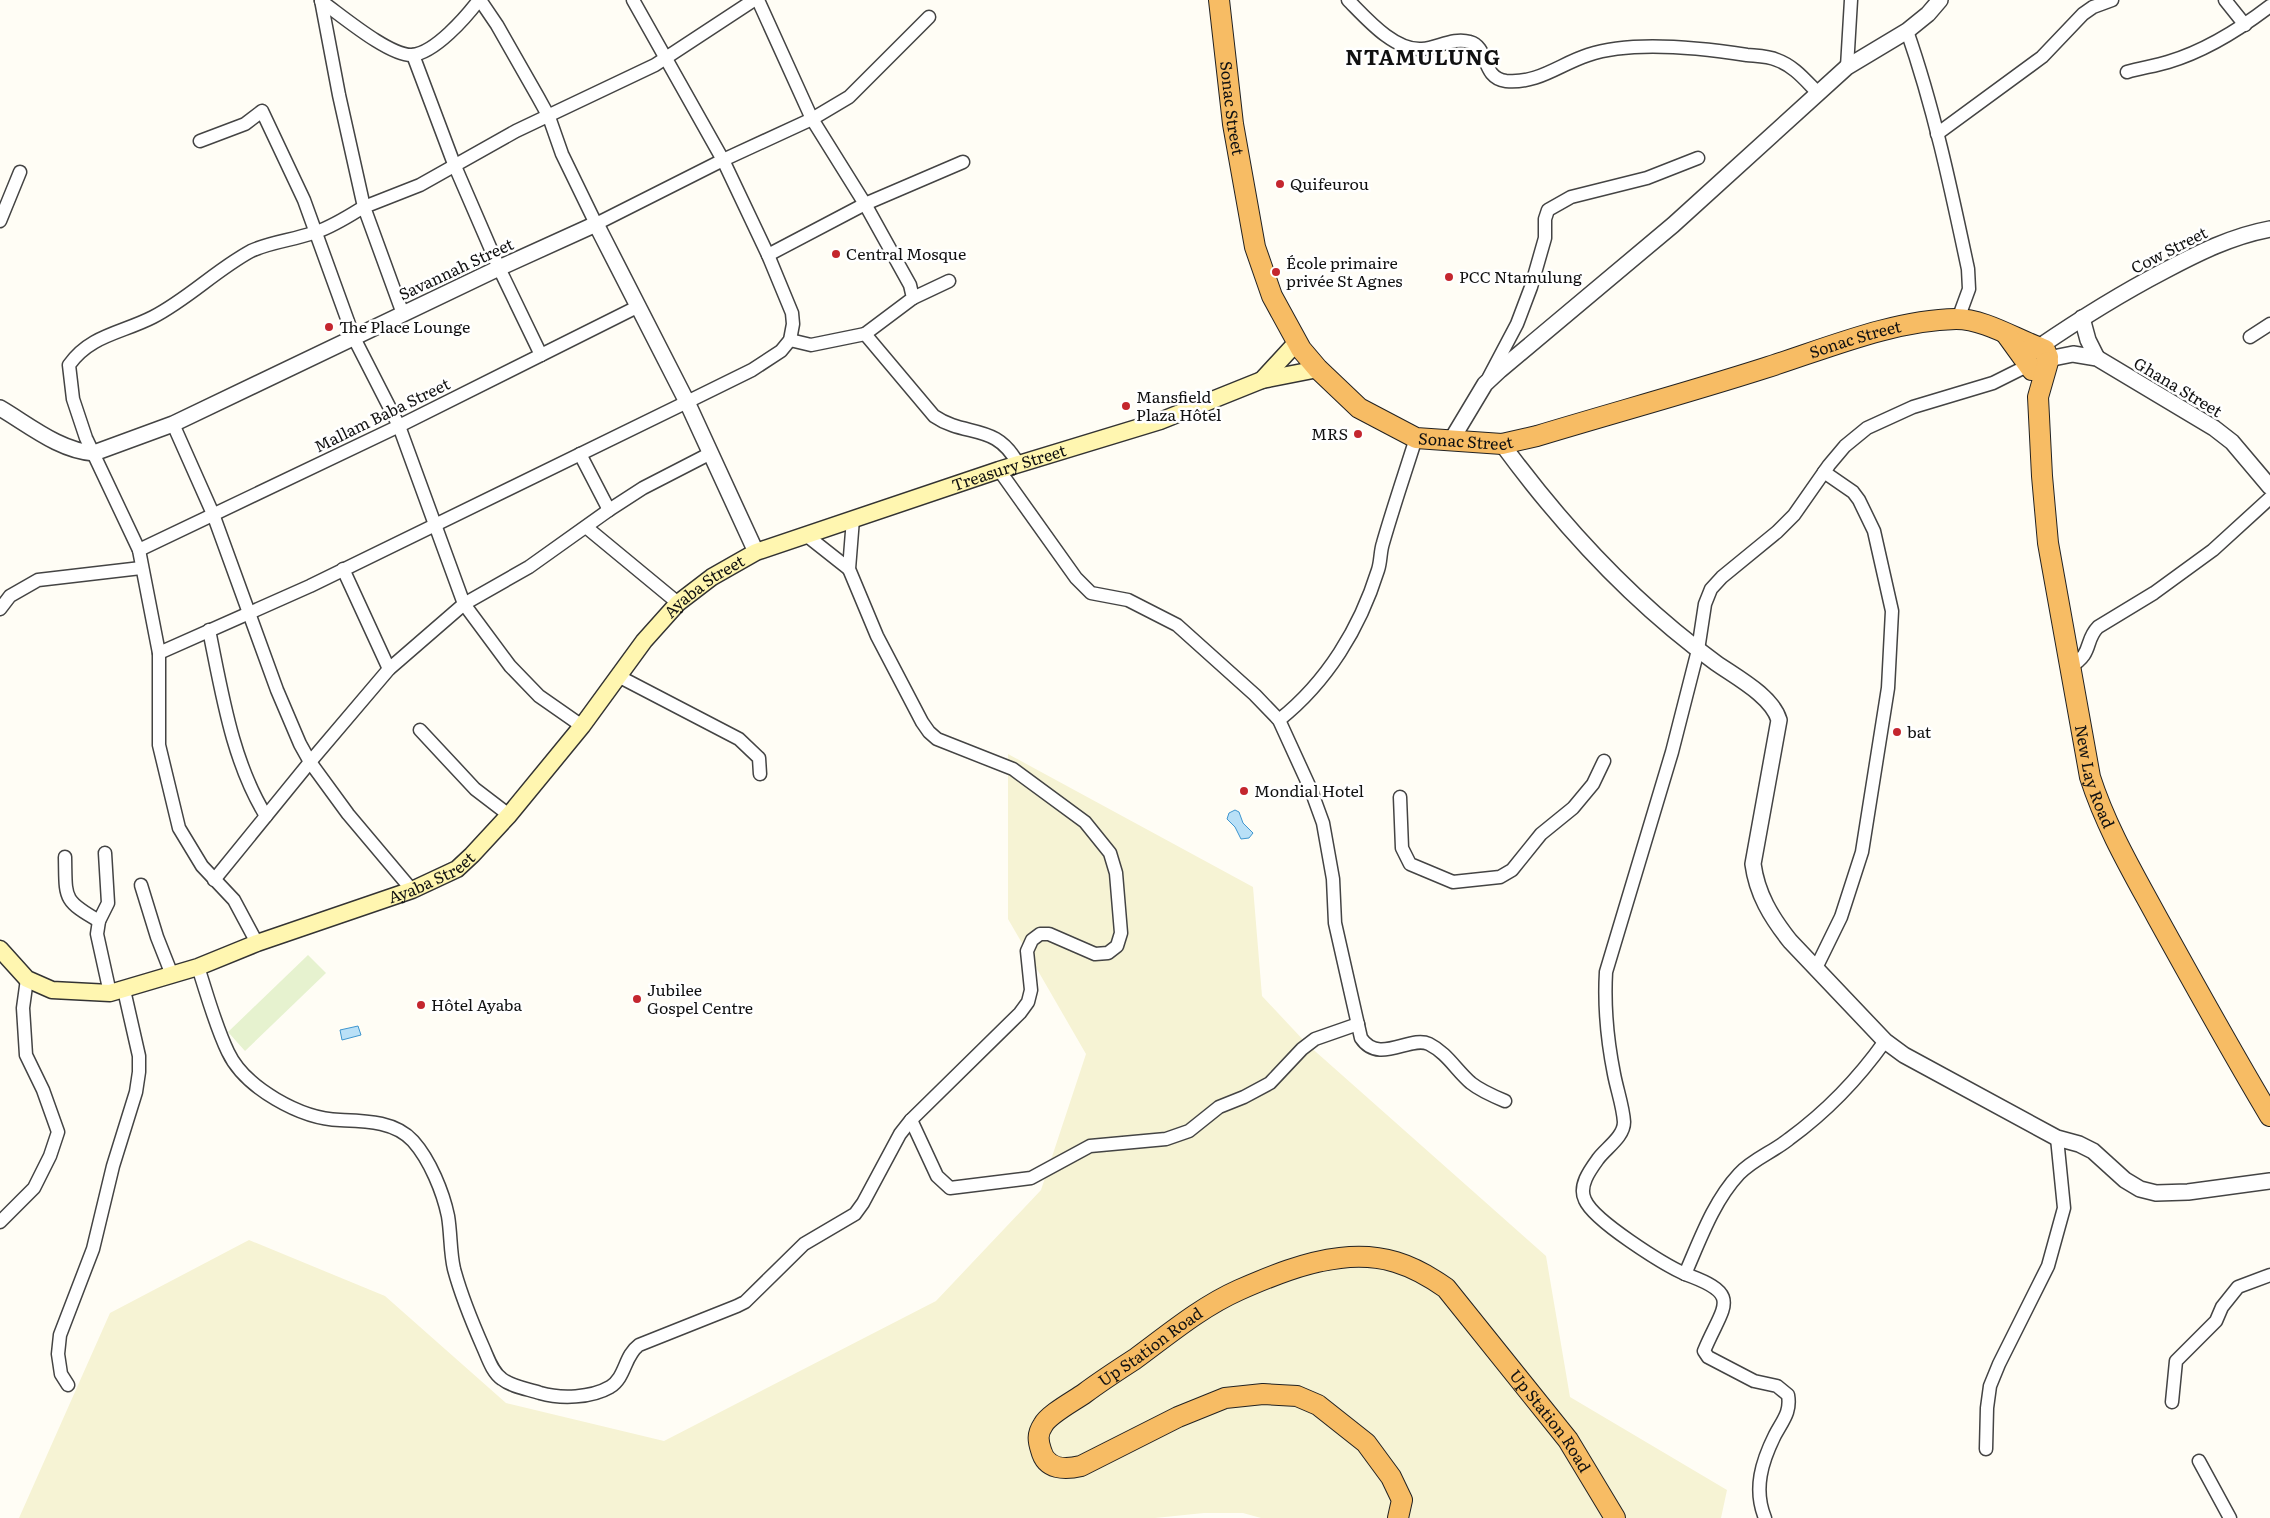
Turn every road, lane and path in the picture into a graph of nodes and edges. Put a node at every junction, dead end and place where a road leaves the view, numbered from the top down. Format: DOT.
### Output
graph roads {
  1 [pos="321,0"];
  2 [pos="480,0"];
  3 [pos="633,0"];
  4 [pos="754,0"];
  5 [pos="758,0"];
  6 [pos="1219,0"];
  7 [pos="1348,0"];
  8 [pos="1851,0"];
  9 [pos="1940,0"];
  10 [pos="2112,0"];
  11 [pos="2225,0"];
  12 [pos="2270,6"];
  13 [pos="929,17"];
  14 [pos="2245,25"];
  15 [pos="1907,31"];
  16 [pos="413,55"];
  17 [pos="665,60"];
  18 [pos="1847,67"];
  19 [pos="2127,72"];
  20 [pos="1818,93"];
  21 [pos="549,117"];
  22 [pos="812,118"];
  23 [pos="1937,134"];
  24 [pos="200,141"];
  25 [pos="1698,158"];
  26 [pos="723,160"];
  27 [pos="963,162"];
  28 [pos="454,164"];
  29 [pos="20,172"];
  30 [pos="865,204"];
  31 [pos="364,207"];
  32 [pos="0,221"];
  33 [pos="596,224"];
  34 [pos="2270,229"];
  35 [pos="315,233"];
  36 [pos="768,255"];
  37 [pos="499,268"];
  38 [pos="950,281"];
  39 [pos="913,298"];
  40 [pos="639,306"];
  41 [pos="402,314"];
  42 [pos="2085,316"];
  43 [pos="1958,319"];
  44 [pos="2270,324"];
  45 [pos="864,334"];
  46 [pos="2250,336"];
  47 [pos="354,338"];
  48 [pos="790,340"];
  49 [pos="1297,342"];
  50 [pos="541,355"];
  51 [pos="2038,358"];
  52 [pos="2096,358"];
  53 [pos="1318,369"];
  54 [pos="1262,380"];
  55 [pos="1485,384"];
  56 [pos="687,402"];
  57 [pos="0,408"];
  58 [pos="173,424"];
  59 [pos="399,426"];
  60 [pos="1416,438"];
  61 [pos="1452,439"];
  62 [pos="1502,444"];
  63 [pos="94,453"];
  64 [pos="710,453"];
  65 [pos="580,454"];
  66 [pos="1018,464"];
  67 [pos="998,470"];
  68 [pos="1824,472"];
  69 [pos="2270,487"];
  70 [pos="2270,498"];
  71 [pos="609,510"];
  72 [pos="213,514"];
  73 [pos="853,519"];
  74 [pos="435,524"];
  75 [pos="586,527"];
  76 [pos="806,535"];
  77 [pos="139,550"];
  78 [pos="756,552"];
  79 [pos="141,568"];
  80 [pos="343,569"];
  81 [pos="849,569"];
  82 [pos="678,603"];
  83 [pos="464,604"];
  84 [pos="0,609"];
  85 [pos="249,612"];
  86 [pos="209,630"];
  87 [pos="1698,650"];
  88 [pos="159,653"];
  89 [pos="2070,667"];
  90 [pos="389,669"];
  91 [pos="618,676"];
  92 [pos="1279,720"];
  93 [pos="582,726"];
  94 [pos="420,730"];
  95 [pos="1604,761"];
  96 [pos="310,762"];
  97 [pos="760,774"];
  98 [pos="1400,797"];
  99 [pos="509,815"];
  100 [pos="266,816"];
  101 [pos="105,853"];
  102 [pos="65,857"];
  103 [pos="214,880"];
  104 [pos="141,885"];
  105 [pos="412,890"];
  106 [pos="99,921"];
  107 [pos="258,943"];
  108 [pos="0,949"];
  109 [pos="198,966"];
  110 [pos="1816,968"];
  111 [pos="172,975"];
  112 [pos="27,978"];
  113 [pos="117,992"];
  114 [pos="1358,1024"];
  115 [pos="1885,1041"];
  116 [pos="1505,1101"];
  117 [pos="2270,1116"];
  118 [pos="911,1120"];
  119 [pos="2057,1138"];
  120 [pos="2270,1181"];
  121 [pos="0,1222"];
  122 [pos="1685,1274"];
  123 [pos="2270,1275"];
  124 [pos="68,1386"];
  125 [pos="2172,1402"];
  126 [pos="1986,1449"];
  127 [pos="2199,1462"];
  128 [pos="1398,1518"];
  129 [pos="1615,1518"];
  130 [pos="1765,1518"];
  131 [pos="2230,1518"];
  1 -- 16 [label="street"];
  1 -- 31 [label="street"];
  2 -- 16 [label="street"];
  2 -- 21 [label="street"];
  3 -- 17 [label="street"];
  4 -- 17 [label="street"];
  5 -- 22 [label="street"];
  6 -- 49 [label="highway, Sonac Street"];
  7 -- 20 [label="street"];
  8 -- 18 [label="street"];
  9 -- 15 [label="street"];
  10 -- 23 [label="street"];
  11 -- 14 [label="street"];
  12 -- 14 [label="street"];
  13 -- 22 [label="street"];
  14 -- 19 [label="street"];
  15 -- 18 [label="street"];
  15 -- 23 [label="street"];
  16 -- 28 [label="street"];
  17 -- 21 [label="street"];
  17 -- 26 [label="street"];
  18 -- 20 [label="street"];
  20 -- 55 [label="street"];
  21 -- 28 [label="street"];
  21 -- 33 [label="street"];
  22 -- 26 [label="street"];
  22 -- 30 [label="street"];
  23 -- 43 [label="street"];
  24 -- 35 [label="street"];
  25 -- 55 [label="street"];
  26 -- 33 [label="street"];
  26 -- 36 [label="street"];
  27 -- 30 [label="street"];
  28 -- 31 [label="street"];
  28 -- 37 [label="street"];
  29 -- 32 [label="street"];
  30 -- 36 [label="street"];
  30 -- 39 [label="street"];
  31 -- 35 [label="street"];
  31 -- 41 [label="street"];
  33 -- 37 [label="street, Savannah Street"];
  33 -- 40 [label="street"];
  34 -- 42 [label="street, Cow Street"];
  35 -- 47 [label="street"];
  35 -- 63 [label="street"];
  36 -- 48 [label="street"];
  37 -- 41 [label="street, Savannah Street"];
  37 -- 50 [label="street"];
  38 -- 39 [label="street"];
  39 -- 45 [label="street"];
  40 -- 50 [label="street, Mallam Baba Street"];
  40 -- 56 [label="street"];
  41 -- 47 [label="street, Savannah Street"];
  42 -- 51 [label="street, Cow Street"];
  42 -- 52 [label="street"];
  43 -- 51 [label="highway, Sonac Street"];
  43 -- 62 [label="highway, Sonac Street"];
  44 -- 46 [label="street"];
  45 -- 48 [label="street"];
  45 -- 66 [label="street"];
  47 -- 58 [label="street, Savannah Street"];
  47 -- 59 [label="street"];
  48 -- 56 [label="street"];
  49 -- 53 [label="highway, Sonac Street"];
  49 -- 54 [label="main road, Treasury Street"];
  50 -- 59 [label="street, Mallam Baba Street"];
  51 -- 52 [label="street, Ghana Street"];
  51 -- 68 [label="street"];
  51 -- 89 [label="highway, New Lay Road"];
  52 -- 69 [label="street, Ghana Street"];
  53 -- 54 [label="main road, Treasury Street"];
  53 -- 60 [label="highway, Sonac Street"];
  54 -- 66 [label="main road, Treasury Street"];
  55 -- 61 [label="street"];
  56 -- 64 [label="street"];
  56 -- 65 [label="street"];
  57 -- 63 [label="street"];
  58 -- 63 [label="street, Savannah Street"];
  58 -- 72 [label="street"];
  59 -- 72 [label="street, Mallam Baba Street"];
  59 -- 74 [label="street"];
  60 -- 61 [label="highway, Sonac Street"];
  60 -- 92 [label="street"];
  61 -- 62 [label="highway, Sonac Street"];
  62 -- 87 [label="street"];
  63 -- 77 [label="street"];
  64 -- 71 [label="street"];
  64 -- 78 [label="street"];
  65 -- 71 [label="street"];
  65 -- 74 [label="street"];
  66 -- 67 [label="main road, Treasury Street"];
  67 -- 73 [label="main road, Treasury Street"];
  67 -- 92 [label="street"];
  68 -- 87 [label="street"];
  68 -- 110 [label="street"];
  70 -- 89 [label="street"];
  71 -- 75 [label="street"];
  72 -- 77 [label="street, Mallam Baba Street"];
  72 -- 85 [label="street"];
  73 -- 76 [label="main road, Treasury Street"];
  73 -- 81 [label="street"];
  74 -- 80 [label="street"];
  74 -- 83 [label="street"];
  75 -- 82 [label="street"];
  75 -- 83 [label="street"];
  76 -- 78 [label="main road, Treasury Street"];
  76 -- 81 [label="street"];
  77 -- 79 [label="street"];
  78 -- 82 [label="main road, Ayaba Street"];
  79 -- 84 [label="street"];
  79 -- 88 [label="street"];
  80 -- 85 [label="street"];
  80 -- 90 [label="street"];
  81 -- 118 [label="street"];
  82 -- 91 [label="main road, Ayaba Street"];
  83 -- 90 [label="street"];
  83 -- 93 [label="street"];
  85 -- 86 [label="street"];
  85 -- 96 [label="street"];
  86 -- 88 [label="street"];
  86 -- 100 [label="street"];
  87 -- 110 [label="street"];
  87 -- 122 [label="street"];
  88 -- 103 [label="street"];
  89 -- 117 [label="highway, New Lay Road"];
  90 -- 96 [label="street"];
  91 -- 93 [label="main road, Ayaba Street"];
  91 -- 97 [label="street"];
  92 -- 114 [label="street"];
  93 -- 99 [label="main road, Ayaba Street"];
  94 -- 99 [label="street"];
  95 -- 98 [label="street"];
  96 -- 100 [label="street"];
  96 -- 105 [label="street"];
  99 -- 105 [label="main road, Ayaba Street"];
  100 -- 103 [label="street"];
  101 -- 106 [label="street"];
  102 -- 106 [label="street"];
  103 -- 107 [label="street"];
  104 -- 111 [label="street"];
  105 -- 107 [label="main road, Ayaba Street"];
  106 -- 113 [label="street"];
  107 -- 109 [label="main road, Ayaba Street"];
  108 -- 112 [label="main road, Ayaba Street"];
  109 -- 111 [label="main road, Ayaba Street"];
  109 -- 118 [label="street"];
  110 -- 115 [label="street"];
  111 -- 113 [label="main road, Ayaba Street"];
  112 -- 113 [label="main road, Ayaba Street"];
  112 -- 121 [label="street"];
  113 -- 124 [label="street"];
  114 -- 116 [label="street"];
  114 -- 118 [label="street"];
  115 -- 119 [label="street"];
  115 -- 122 [label="street"];
  119 -- 120 [label="street"];
  119 -- 126 [label="street"];
  122 -- 130 [label="street"];
  123 -- 125 [label="street"];
  127 -- 131 [label="street"];
  128 -- 129 [label="highway, Up Station Road"];
}
